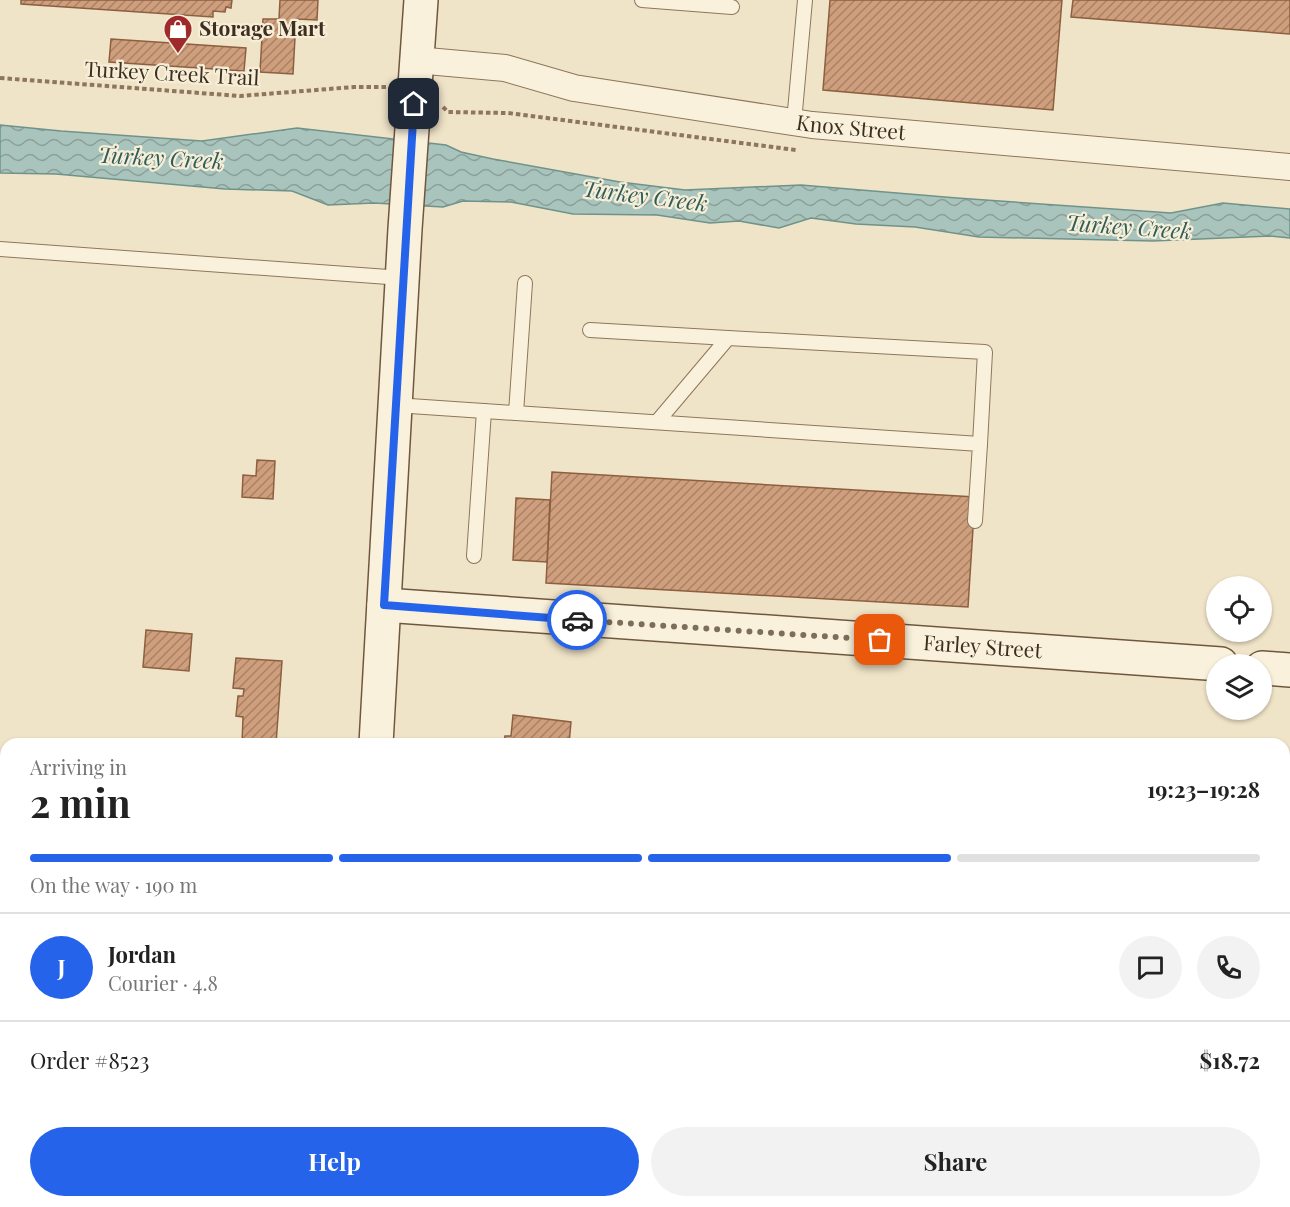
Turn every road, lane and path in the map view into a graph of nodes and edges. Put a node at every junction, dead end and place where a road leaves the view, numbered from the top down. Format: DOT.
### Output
graph roads {
  1 [pos="421,0"];
  2 [pos="642,0"];
  3 [pos="805,0"];
  4 [pos="732,7"];
  5 [pos="0,78"];
  6 [pos="415,89"];
  7 [pos="794,122"];
  8 [pos="714,139"];
  9 [pos="1290,167"];
  10 [pos="0,249"];
  11 [pos="403,278"];
  12 [pos="525,283"];
  13 [pos="590,330"];
  14 [pos="728,338"];
  15 [pos="395,405"];
  16 [pos="484,411"];
  17 [pos="516,413"];
  18 [pos="657,422"];
  19 [pos="980,444"];
  20 [pos="975,521"];
  21 [pos="474,556"];
  22 [pos="384,605"];
  23 [pos="1206,663"];
  24 [pos="1272,669"];
  25 [pos="1290,670"];
  26 [pos="376,738"];
  1 -- 6 [label="street"];
  2 -- 4 [label="lane"];
  3 -- 7 [label="lane"];
  5 -- 6 [label="path, Turkey Creek Trail"];
  6 -- 7 [label="street, Knox Street"];
  6 -- 8 [label="path, Turkey Creek Trail"];
  6 -- 11 [label="street"];
  7 -- 9 [label="street, Knox Street"];
  10 -- 11 [label="lane"];
  11 -- 15 [label="street"];
  12 -- 17 [label="lane"];
  13 -- 14 [label="lane"];
  14 -- 18 [label="lane"];
  14 -- 19 [label="lane"];
  15 -- 16 [label="lane"];
  15 -- 22 [label="street"];
  16 -- 17 [label="lane"];
  16 -- 21 [label="lane"];
  17 -- 18 [label="lane"];
  18 -- 19 [label="lane"];
  19 -- 20 [label="lane"];
  22 -- 23 [label="street, Farley Street"];
  22 -- 26 [label="street"];
  24 -- 25 [label="street"];
}
